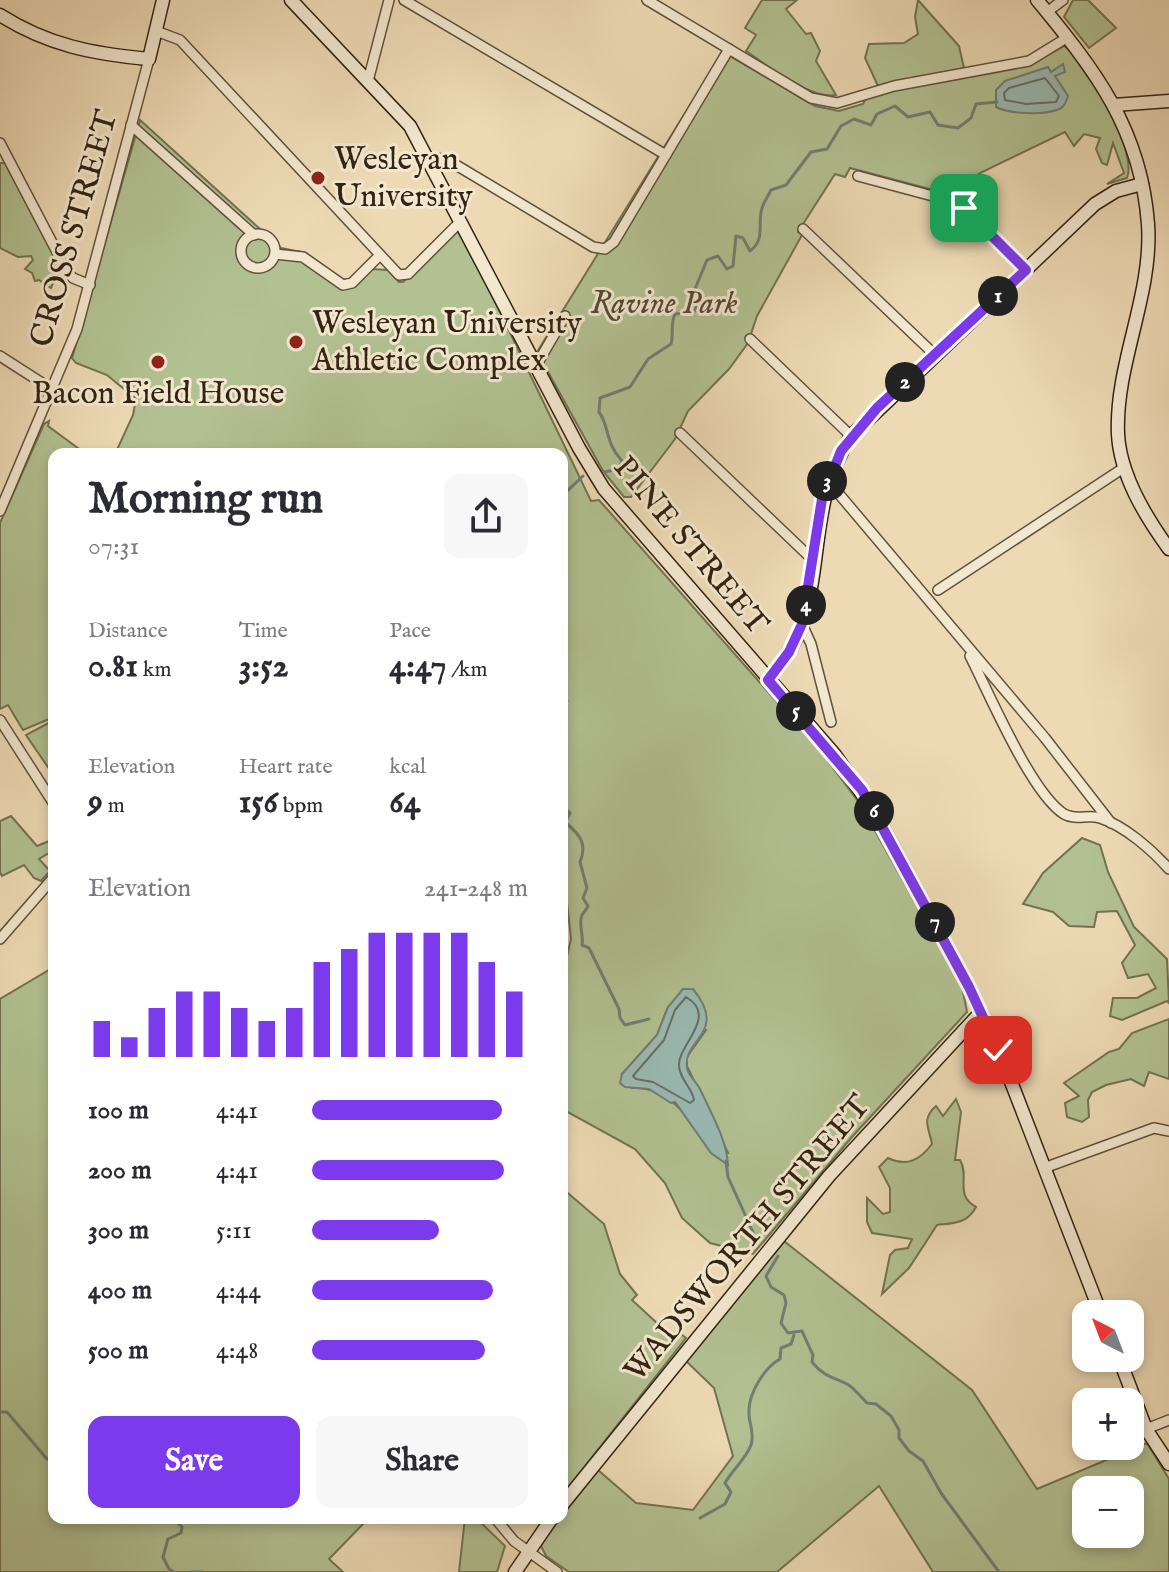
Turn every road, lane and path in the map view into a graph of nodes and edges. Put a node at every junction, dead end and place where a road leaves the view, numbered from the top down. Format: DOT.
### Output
graph roads {
  1 [pos="163,0"];
  2 [pos="291,0"];
  3 [pos="389,0"];
  4 [pos="404,0"];
  5 [pos="647,0"];
  6 [pos="1037,0"];
  7 [pos="1063,0"];
  8 [pos="1047,12"];
  9 [pos="0,15"];
  10 [pos="156,31"];
  11 [pos="1068,37"];
  12 [pos="729,49"];
  13 [pos="149,59"];
  14 [pos="368,81"];
  15 [pos="1169,101"];
  16 [pos="1114,105"];
  17 [pos="131,125"];
  18 [pos="0,143"];
  19 [pos="666,155"];
  20 [pos="428,158"];
  21 [pos="858,176"];
  22 [pos="1142,184"];
  23 [pos="461,221"];
  24 [pos="803,229"];
  25 [pos="254,235"];
  26 [pos="275,254"];
  27 [pos="380,255"];
  28 [pos="1026,270"];
  29 [pos="90,285"];
  30 [pos="565,316"];
  31 [pos="750,339"];
  32 [pos="935,355"];
  33 [pos="0,356"];
  34 [pos="536,366"];
  35 [pos="53,390"];
  36 [pos="680,433"];
  37 [pos="851,436"];
  38 [pos="1125,467"];
  39 [pos="827,481"];
  40 [pos="0,511"];
  41 [pos="1169,549"];
  42 [pos="813,560"];
  43 [pos="938,590"];
  44 [pos="802,624"];
  45 [pos="960,640"];
  46 [pos="768,680"];
  47 [pos="0,720"];
  48 [pos="831,722"];
  49 [pos="48,795"];
  50 [pos="1111,823"];
  51 [pos="1169,869"];
  52 [pos="48,884"];
  53 [pos="0,939"];
  54 [pos="981,1012"];
  55 [pos="1169,1131"];
  56 [pos="1044,1168"];
  57 [pos="1096,1300"];
  58 [pos="1124,1372"];
  59 [pos="1169,1420"];
  60 [pos="1146,1429"];
  61 [pos="1169,1464"];
  62 [pos="568,1498"];
  63 [pos="500,1524"];
  64 [pos="548,1524"];
  65 [pos="528,1551"];
  66 [pos="515,1572"];
  67 [pos="557,1572"];
  1 -- 10 [label="street, CROSS STREET"];
  2 -- 14 [label="street, PINE STREET"];
  3 -- 14 [label="street"];
  4 -- 19 [label="street"];
  5 -- 12 [label="street"];
  6 -- 8 [label="street"];
  7 -- 8 [label="street"];
  8 -- 11 [label="street"];
  9 -- 13 [label="street"];
  10 -- 13 [label="street, CROSS STREET"];
  10 -- 27 [label="street"];
  11 -- 12 [label="street"];
  11 -- 16 [label="street"];
  12 -- 19 [label="street"];
  13 -- 17 [label="street, CROSS STREET"];
  14 -- 20 [label="street, PINE STREET"];
  15 -- 16 [label="street"];
  16 -- 22 [label="street"];
  17 -- 25 [label="street"];
  17 -- 29 [label="street, CROSS STREET"];
  18 -- 29 [label="street"];
  19 -- 20 [label="street"];
  20 -- 23 [label="street, PINE STREET"];
  21 -- 28 [label="street"];
  22 -- 28 [label="street"];
  22 -- 38 [label="street"];
  23 -- 27 [label="street"];
  23 -- 34 [label="street, PINE STREET"];
  24 -- 32 [label="street"];
  25 -- 26 [label="street"];
  25 -- 26 [label="street"];
  26 -- 27 [label="street"];
  28 -- 32 [label="street"];
  29 -- 35 [label="street, CROSS STREET"];
  30 -- 34 [label="street"];
  31 -- 37 [label="street"];
  32 -- 37 [label="street"];
  33 -- 35 [label="street"];
  34 -- 46 [label="street, PINE STREET"];
  35 -- 40 [label="street, CROSS STREET"];
  36 -- 42 [label="street"];
  37 -- 39 [label="street"];
  38 -- 41 [label="street"];
  38 -- 43 [label="street"];
  39 -- 42 [label="street"];
  39 -- 45 [label="street"];
  42 -- 44 [label="street"];
  44 -- 46 [label="street"];
  44 -- 48 [label="street"];
  45 -- 50 [label="street"];
  45 -- 50 [label="street"];
  46 -- 54 [label="street, PINE STREET"];
  47 -- 49 [label="street"];
  50 -- 51 [label="street"];
  52 -- 53 [label="street"];
  54 -- 56 [label="street, PINE STREET"];
  54 -- 62 [label="street, WADSWORTH STREET"];
  55 -- 56 [label="street"];
  56 -- 57 [label="street, PINE STREET"];
  58 -- 60 [label="street"];
  59 -- 60 [label="street"];
  60 -- 61 [label="street"];
  63 -- 65 [label="street"];
  64 -- 65 [label="street"];
  65 -- 66 [label="street"];
  65 -- 67 [label="street"];
}
